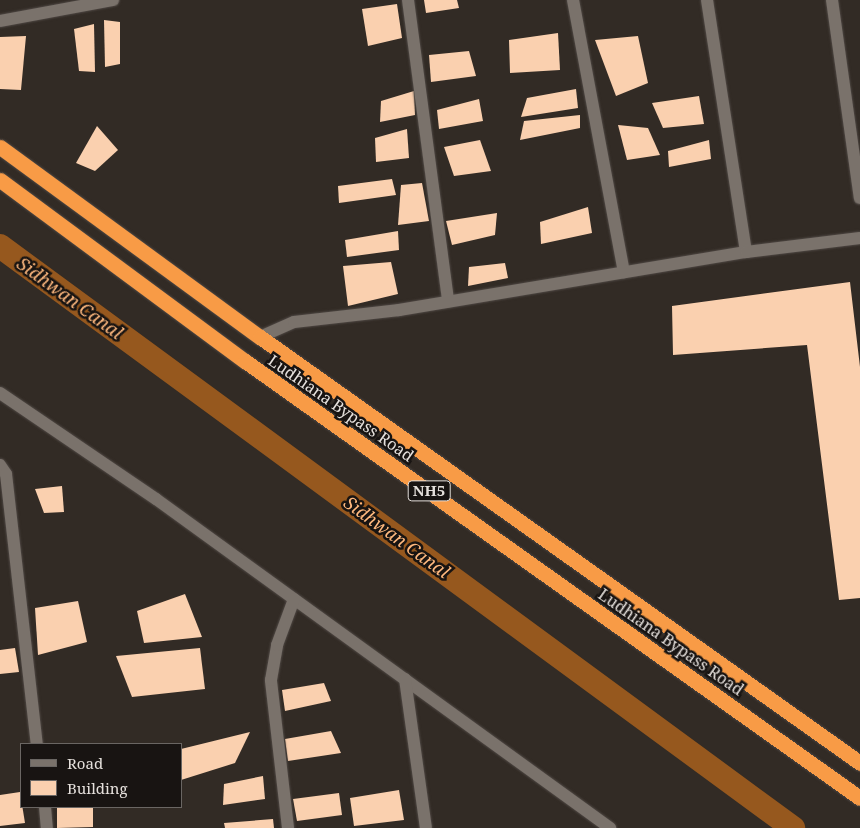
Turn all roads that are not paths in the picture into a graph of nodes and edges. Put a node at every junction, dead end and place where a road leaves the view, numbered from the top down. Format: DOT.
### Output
graph roads {
  1 [pos="113,0"];
  2 [pos="408,0"];
  3 [pos="573,0"];
  4 [pos="707,0"];
  5 [pos="832,0"];
  6 [pos="62,5"];
  7 [pos="0,21"];
  8 [pos="0,147"];
  9 [pos="0,180"];
  10 [pos="860,198"];
  11 [pos="860,238"];
  12 [pos="746,252"];
  13 [pos="624,272"];
  14 [pos="448,301"];
  15 [pos="260,337"];
  16 [pos="0,393"];
  17 [pos="0,464"];
  18 [pos="294,599"];
  19 [pos="405,679"];
  20 [pos="37,743"];
  21 [pos="860,763"];
  22 [pos="860,798"];
  23 [pos="45,808"];
  24 [pos="47,828"];
  25 [pos="288,828"];
  26 [pos="426,828"];
  27 [pos="610,828"];
  1 -- 6 [label="street"];
  2 -- 14 [label="street"];
  3 -- 13 [label="street"];
  4 -- 12 [label="street"];
  5 -- 10 [label="street"];
  6 -- 7 [label="street"];
  8 -- 15 [label="highway, Ludhiana Bypass Road / NH5"];
  9 -- 22 [label="highway, Ludhiana Bypass Road / NH5"];
  11 -- 12 [label="street"];
  12 -- 13 [label="street"];
  13 -- 14 [label="street"];
  14 -- 15 [label="street"];
  15 -- 21 [label="highway, Ludhiana Bypass Road / NH5"];
  16 -- 18 [label="street"];
  17 -- 20 [label="street"];
  18 -- 19 [label="street"];
  18 -- 25 [label="street"];
  19 -- 26 [label="street"];
  19 -- 27 [label="street"];
  23 -- 24 [label="street"];
}
